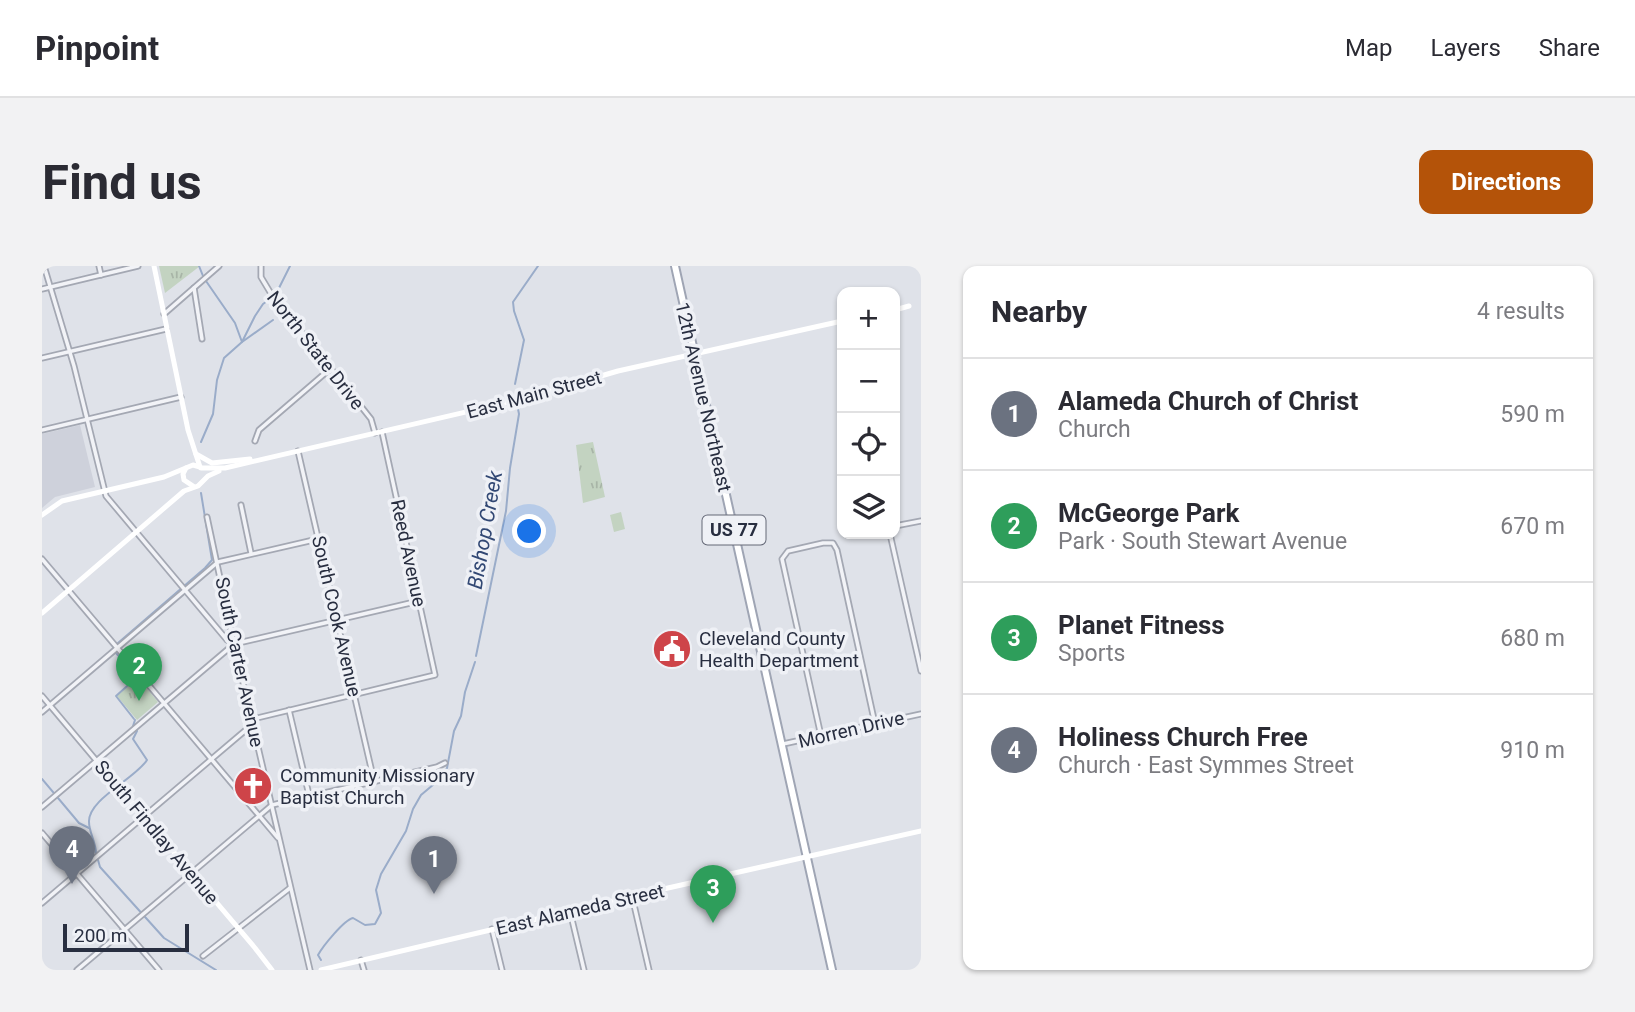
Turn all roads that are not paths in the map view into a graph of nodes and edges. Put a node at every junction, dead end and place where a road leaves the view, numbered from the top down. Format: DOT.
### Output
graph roads {
  1 [pos="44,266"];
  2 [pos="99,266"];
  3 [pos="138,266"];
  4 [pos="154,266"];
  5 [pos="219,266"];
  6 [pos="261,266"];
  7 [pos="675,266"];
  8 [pos="101,275"];
  9 [pos="50,286"];
  10 [pos="194,288"];
  11 [pos="42,289"];
  12 [pos="909,306"];
  13 [pos="900,309"];
  14 [pos="164,314"];
  15 [pos="837,322"];
  16 [pos="167,329"];
  17 [pos="202,340"];
  18 [pos="69,352"];
  19 [pos="694,354"];
  20 [pos="42,358"];
  21 [pos="330,369"];
  22 [pos="181,397"];
  23 [pos="86,420"];
  24 [pos="42,430"];
  25 [pos="379,432"];
  26 [pos="255,441"];
  27 [pos="193,448"];
  28 [pos="298,451"];
  29 [pos="277,456"];
  30 [pos="187,467"];
  31 [pos="201,468"];
  32 [pos="225,468"];
  33 [pos="163,477"];
  34 [pos="183,479"];
  35 [pos="204,479"];
  36 [pos="194,487"];
  37 [pos="103,491"];
  38 [pos="175,499"];
  39 [pos="241,505"];
  40 [pos="42,515"];
  41 [pos="207,517"];
  42 [pos="921,521"];
  43 [pos="900,525"];
  44 [pos="137,533"];
  45 [pos="319,538"];
  46 [pos="891,539"];
  47 [pos="251,553"];
  48 [pos="42,559"];
  49 [pos="218,562"];
  50 [pos="69,590"];
  51 [pos="185,590"];
  52 [pos="419,601"];
  53 [pos="42,613"];
  54 [pos="338,620"];
  55 [pos="234,644"];
  56 [pos="118,648"];
  57 [pos="921,671"];
  58 [pos="356,695"];
  59 [pos="42,696"];
  60 [pos="164,703"];
  61 [pos="50,705"];
  62 [pos="289,710"];
  63 [pos="42,712"];
  64 [pos="921,714"];
  65 [pos="253,721"];
  66 [pos="875,724"];
  67 [pos="821,736"];
  68 [pos="781,745"];
  69 [pos="212,759"];
  70 [pos="97,761"];
  71 [pos="444,763"];
  72 [pos="374,781"];
  73 [pos="122,791"];
  74 [pos="309,795"];
  75 [pos="272,805"];
  76 [pos="42,807"];
  77 [pos="258,815"];
  78 [pos="144,817"];
  79 [pos="921,831"];
  80 [pos="42,833"];
  81 [pos="279,839"];
  82 [pos="806,856"];
  83 [pos="192,873"];
  84 [pos="77,874"];
  85 [pos="290,888"];
  86 [pos="632,896"];
  87 [pos="42,903"];
  88 [pos="570,911"];
  89 [pos="239,929"];
  90 [pos="492,929"];
  91 [pos="124,930"];
  92 [pos="203,956"];
  93 [pos="361,960"];
  94 [pos="77,970"];
  95 [pos="159,970"];
  96 [pos="272,970"];
  97 [pos="310,970"];
  98 [pos="321,970"];
  99 [pos="364,970"];
  100 [pos="502,970"];
  101 [pos="584,970"];
  102 [pos="649,970"];
  103 [pos="832,970"];
  1 -- 9 [label="street"];
  2 -- 8 [label="street"];
  3 -- 8 [label="street"];
  4 -- 14 [label="street"];
  5 -- 10 [label="street"];
  6 -- 21 [label="street, North State Drive"];
  7 -- 19 [label="main road, 12th Avenue Northeast / US 77"];
  8 -- 9 [label="street"];
  9 -- 11 [label="street"];
  9 -- 18 [label="street"];
  10 -- 14 [label="street"];
  10 -- 17 [label="street"];
  12 -- 13 [label="street"];
  14 -- 16 [label="street"];
  15 -- 19 [label="street, East Main Street"];
  16 -- 18 [label="street"];
  16 -- 22 [label="street"];
  18 -- 20 [label="street"];
  18 -- 23 [label="street"];
  19 -- 25 [label="street, East Main Street"];
  19 -- 68 [label="main road, 12th Avenue Northeast / US 77"];
  21 -- 25 [label="street, North State Drive"];
  21 -- 26 [label="street"];
  22 -- 23 [label="street"];
  22 -- 27 [label="street"];
  23 -- 24 [label="street"];
  23 -- 37 [label="street"];
  25 -- 28 [label="street, East Main Street"];
  25 -- 52 [label="street, Reed Avenue"];
  27 -- 29 [label="street"];
  27 -- 30 [label="street"];
  27 -- 31 [label="street"];
  28 -- 29 [label="street, East Main Street"];
  28 -- 45 [label="street, South Cook Avenue"];
  29 -- 32 [label="street, East Main Street"];
  30 -- 31 [label="street"];
  30 -- 33 [label="street"];
  30 -- 34 [label="street"];
  31 -- 32 [label="street, East Main Street"];
  31 -- 35 [label="street"];
  32 -- 35 [label="street, East Main Street"];
  33 -- 34 [label="street"];
  33 -- 37 [label="street"];
  34 -- 36 [label="street"];
  34 -- 38 [label="street"];
  35 -- 36 [label="street"];
  36 -- 38 [label="street"];
  37 -- 40 [label="street"];
  37 -- 44 [label="street"];
  38 -- 44 [label="street"];
  39 -- 47 [label="street"];
  41 -- 49 [label="street, South Carter Avenue"];
  42 -- 43 [label="street"];
  44 -- 50 [label="street"];
  44 -- 51 [label="street"];
  45 -- 47 [label="street"];
  45 -- 54 [label="street, South Cook Avenue"];
  46 -- 57 [label="street"];
  47 -- 49 [label="street"];
  48 -- 50 [label="street"];
  49 -- 51 [label="street"];
  49 -- 55 [label="street, South Carter Avenue"];
  50 -- 53 [label="street"];
  50 -- 56 [label="street"];
  51 -- 55 [label="street"];
  51 -- 56 [label="street"];
  52 -- 54 [label="street"];
  52 -- 58 [label="street, Reed Avenue"];
  54 -- 55 [label="street"];
  54 -- 58 [label="street, South Cook Avenue"];
  55 -- 60 [label="street"];
  55 -- 65 [label="street, South Carter Avenue"];
  56 -- 60 [label="street"];
  56 -- 61 [label="street"];
  58 -- 62 [label="street"];
  58 -- 72 [label="street, South Cook Avenue"];
  59 -- 61 [label="street, South Findlay Avenue"];
  60 -- 69 [label="street"];
  60 -- 70 [label="street"];
  61 -- 63 [label="street"];
  61 -- 70 [label="street, South Findlay Avenue"];
  62 -- 65 [label="street"];
  62 -- 74 [label="street"];
  64 -- 66 [label="street, Morren Drive"];
  65 -- 69 [label="street"];
  65 -- 75 [label="street, South Carter Avenue"];
  66 -- 67 [label="street, Morren Drive"];
  66 -- 67 [label="street"];
  67 -- 68 [label="street, Morren Drive"];
  68 -- 82 [label="main road, 12th Avenue Northeast / US 77"];
  69 -- 77 [label="street"];
  69 -- 78 [label="street"];
  70 -- 73 [label="street, South Findlay Avenue"];
  70 -- 76 [label="street"];
  71 -- 72 [label="street"];
  72 -- 74 [label="street"];
  73 -- 78 [label="street, South Findlay Avenue"];
  74 -- 75 [label="street"];
  75 -- 77 [label="street"];
  75 -- 81 [label="street, South Carter Avenue"];
  77 -- 81 [label="street"];
  77 -- 83 [label="street"];
  78 -- 83 [label="street, South Findlay Avenue"];
  78 -- 84 [label="street"];
  79 -- 82 [label="street, East Alameda Street"];
  80 -- 84 [label="street"];
  81 -- 85 [label="street, South Carter Avenue"];
  82 -- 86 [label="street, East Alameda Street"];
  82 -- 103 [label="main road, US 77"];
  83 -- 89 [label="street, South Findlay Avenue"];
  83 -- 91 [label="street"];
  84 -- 87 [label="street"];
  84 -- 91 [label="street"];
  85 -- 89 [label="street"];
  85 -- 97 [label="street, South Carter Avenue"];
  86 -- 88 [label="street, East Alameda Street"];
  86 -- 102 [label="street"];
  88 -- 90 [label="street, East Alameda Street"];
  88 -- 101 [label="street"];
  89 -- 92 [label="street"];
  89 -- 96 [label="street, South Findlay Avenue"];
  90 -- 93 [label="street, East Alameda Street"];
  90 -- 100 [label="street"];
  91 -- 94 [label="street"];
  91 -- 95 [label="street"];
  93 -- 98 [label="street, East Alameda Street"];
  93 -- 99 [label="street"];
}
